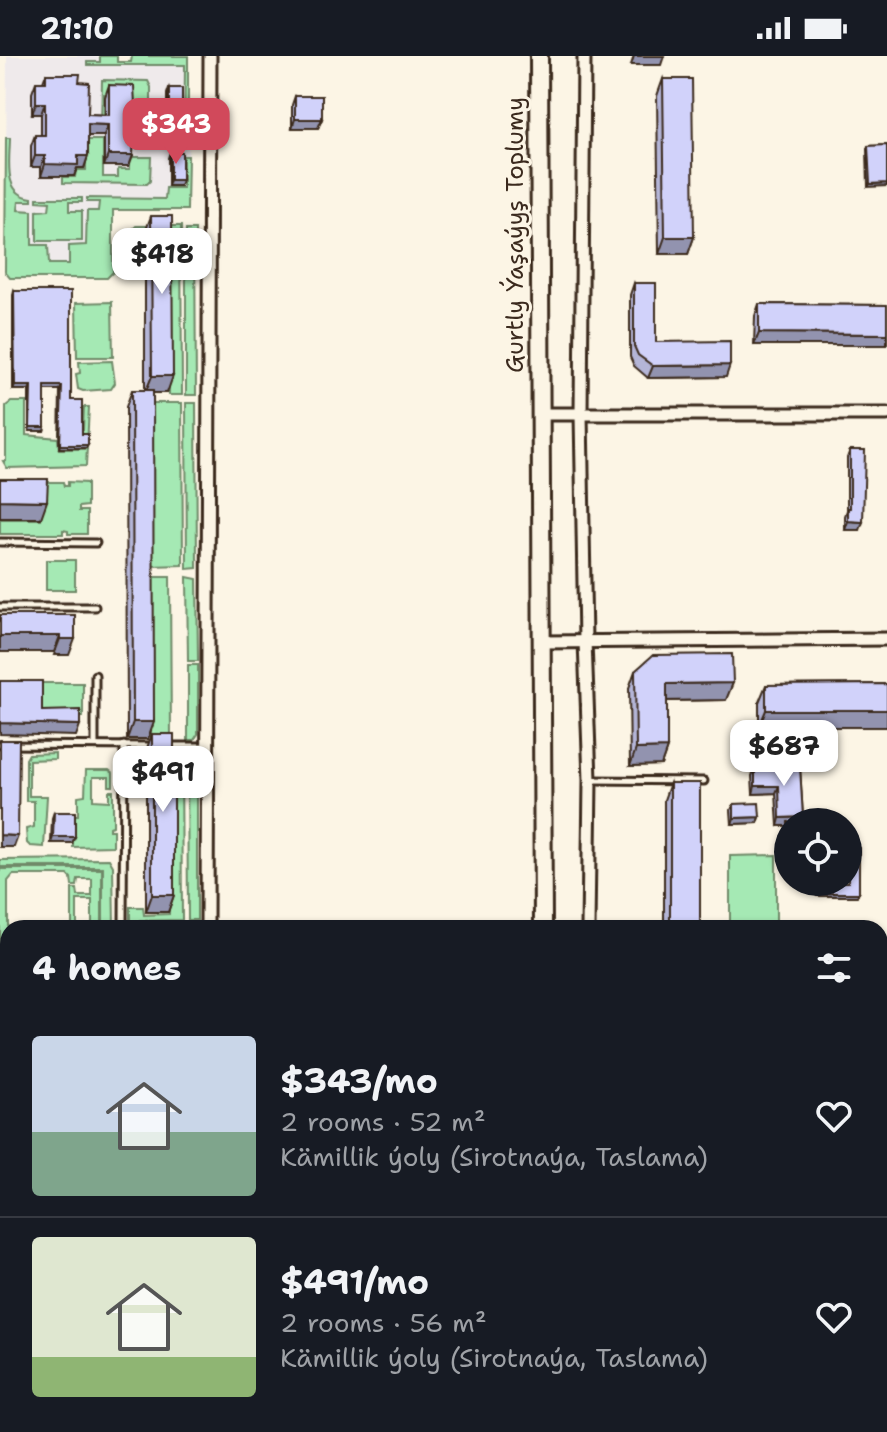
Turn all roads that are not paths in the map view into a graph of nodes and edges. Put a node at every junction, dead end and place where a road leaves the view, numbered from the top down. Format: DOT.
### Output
graph roads {
  1 [pos="210,56"];
  2 [pos="539,56"];
  3 [pos="584,56"];
  4 [pos="539,414"];
  5 [pos="581,414"];
  6 [pos="887,414"];
  7 [pos="0,542"];
  8 [pos="96,543"];
  9 [pos="0,607"];
  10 [pos="95,607"];
  11 [pos="887,639"];
  12 [pos="585,641"];
  13 [pos="541,642"];
  14 [pos="95,675"];
  15 [pos="0,745"];
  16 [pos="95,745"];
  17 [pos="124,745"];
  18 [pos="152,746"];
  19 [pos="166,746"];
  20 [pos="208,746"];
  21 [pos="590,780"];
  22 [pos="704,781"];
  23 [pos="123,920"];
  24 [pos="207,920"];
  25 [pos="543,920"];
  26 [pos="588,920"];
  1 -- 20 [label="street"];
  2 -- 4 [label="street, Gurtly Ýaşaýyş Toplumy"];
  3 -- 5 [label="street"];
  4 -- 5 [label="street"];
  4 -- 13 [label="street, Gurtly Ýaşaýyş Toplumy"];
  5 -- 6 [label="street"];
  5 -- 12 [label="street"];
  7 -- 8 [label="lane"];
  9 -- 10 [label="lane"];
  11 -- 12 [label="street"];
  12 -- 13 [label="street"];
  12 -- 21 [label="street"];
  13 -- 25 [label="street, Gurtly Ýaşaýyş Toplumy"];
  14 -- 16 [label="lane"];
  15 -- 16 [label="lane"];
  16 -- 17 [label="lane"];
  17 -- 18 [label="lane"];
  17 -- 23 [label="lane"];
  19 -- 20 [label="lane"];
  20 -- 24 [label="street"];
  21 -- 22 [label="lane"];
  21 -- 26 [label="street"];
}
